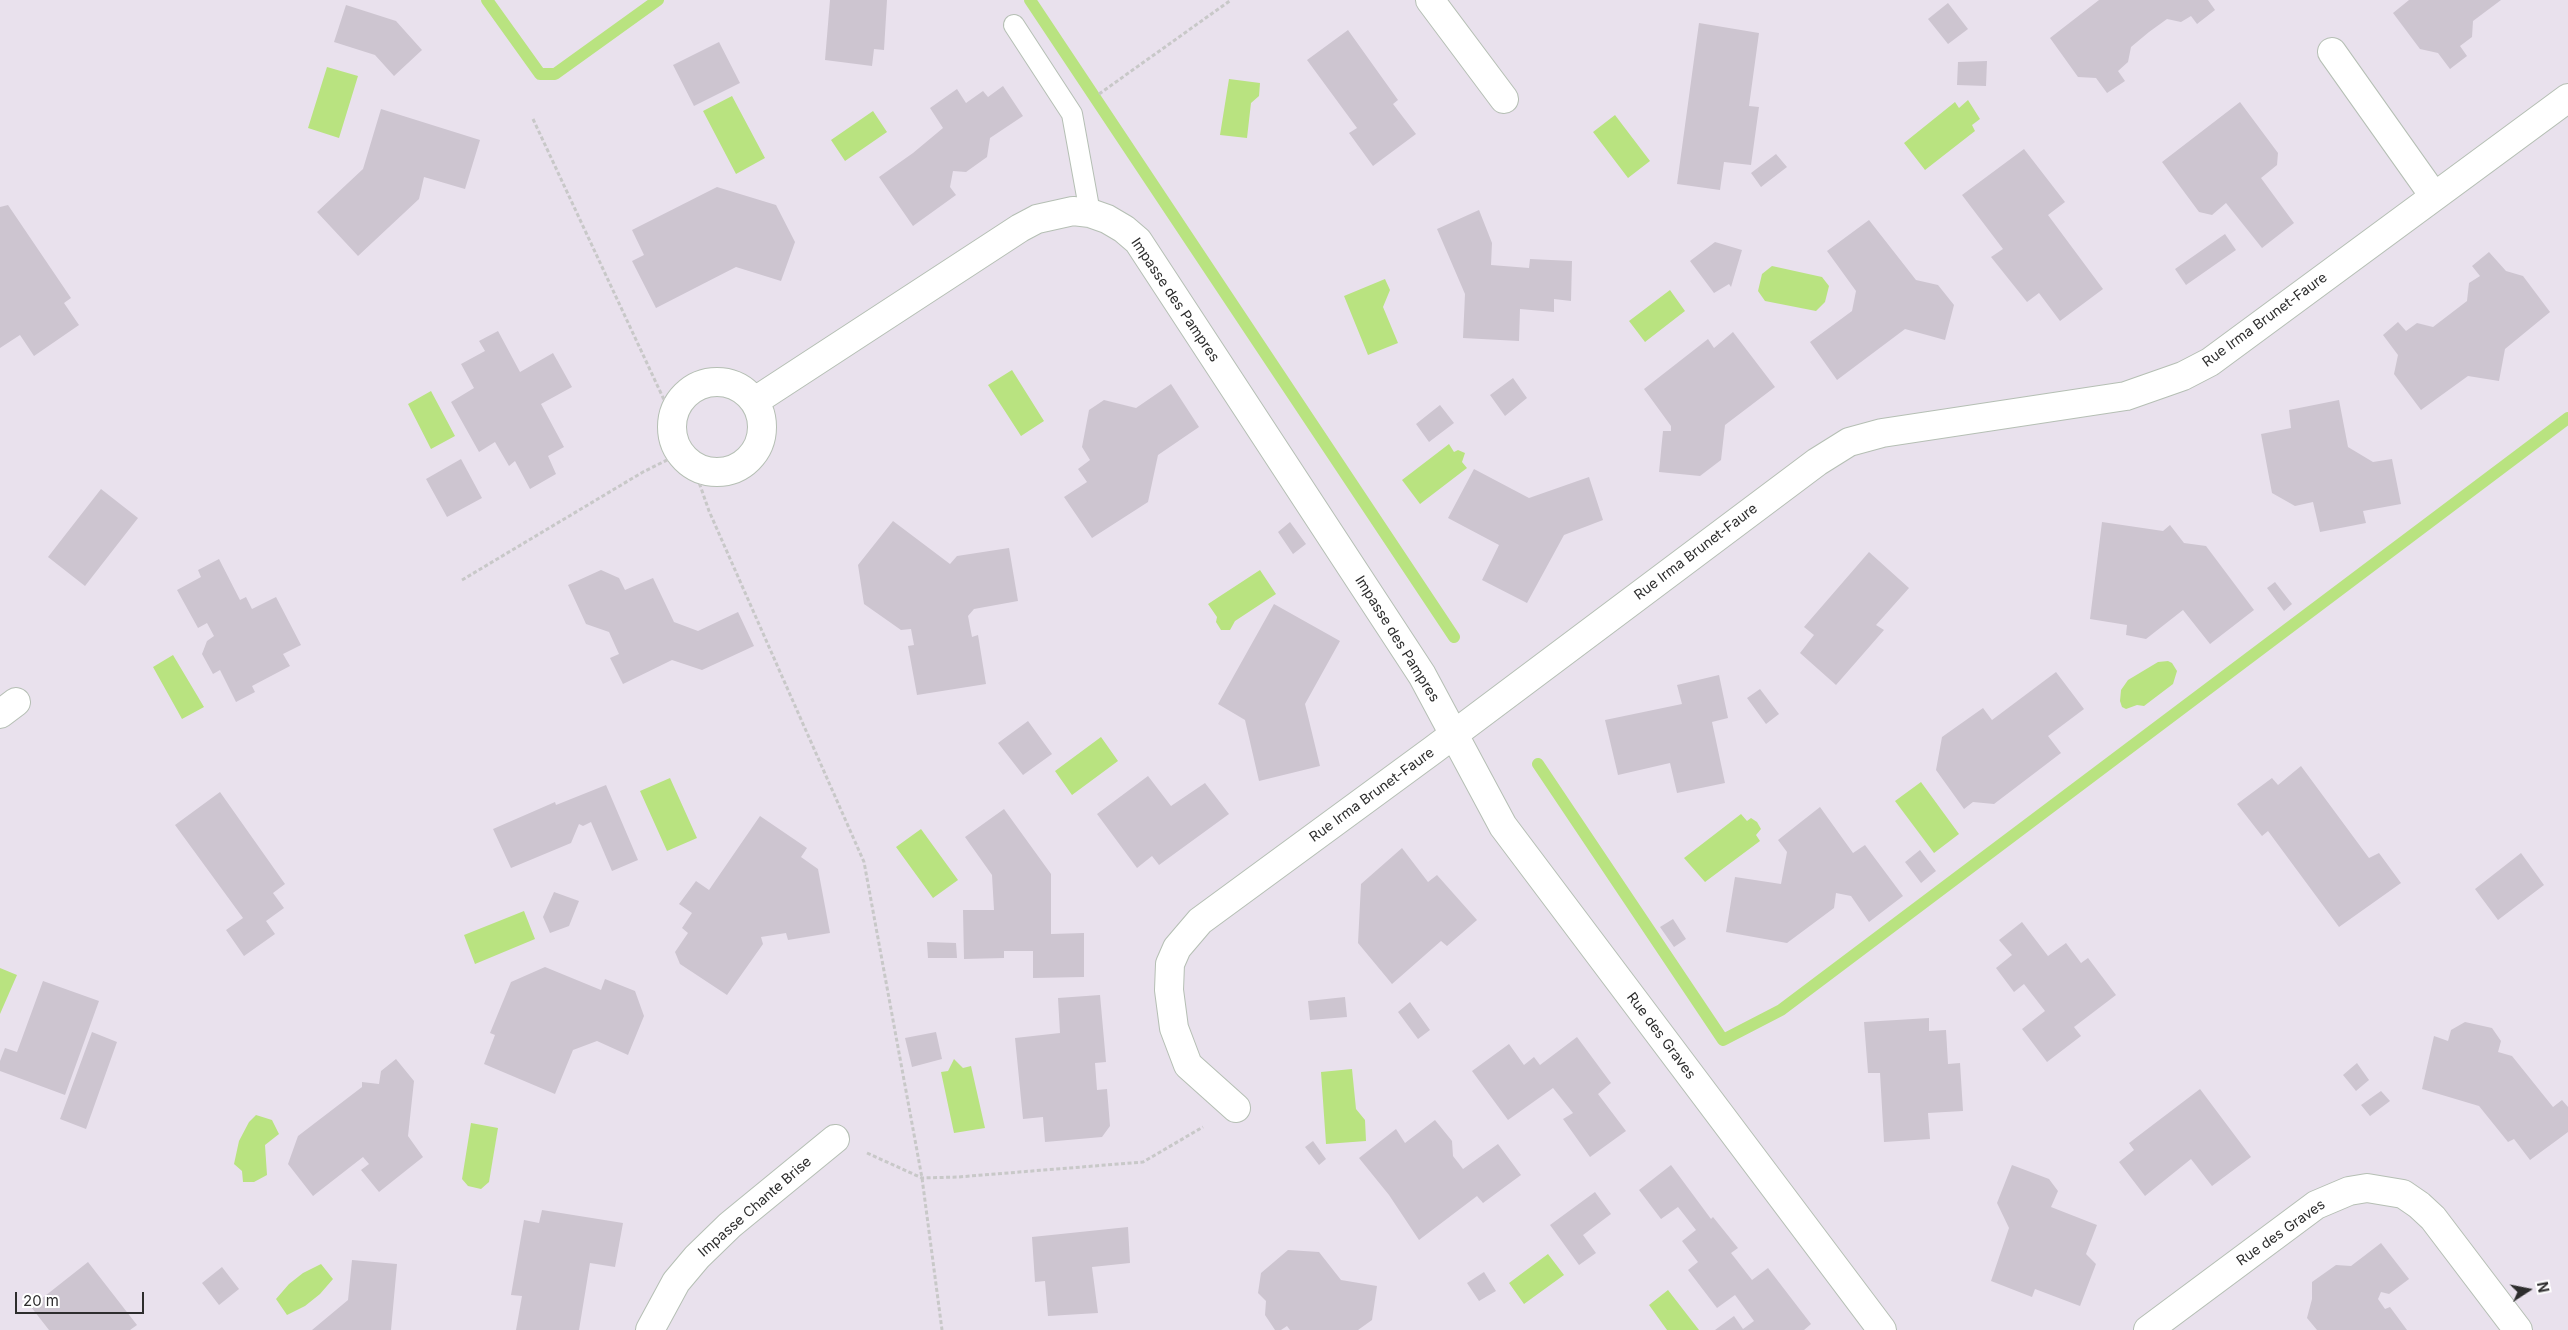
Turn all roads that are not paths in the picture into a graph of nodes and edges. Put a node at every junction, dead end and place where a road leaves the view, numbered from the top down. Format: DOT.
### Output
graph roads {
  1 [pos="1430,0"];
  2 [pos="1014,25"];
  3 [pos="2332,52"];
  4 [pos="2568,98"];
  5 [pos="1504,99"];
  6 [pos="2434,196"];
  7 [pos="1090,212"];
  8 [pos="755,401"];
  9 [pos="1454,734"];
  10 [pos="1236,1108"];
  11 [pos="835,1139"];
  12 [pos="650,1330"];
  13 [pos="1882,1330"];
  14 [pos="2148,1330"];
  15 [pos="2518,1330"];
  1 -- 5 [label="street"];
  2 -- 7 [label="lane"];
  3 -- 6 [label="street"];
  4 -- 6 [label="street, Rue Irma Brunet-Faure"];
  6 -- 9 [label="street, Rue Irma Brunet-Faure"];
  7 -- 8 [label="street, Impasse des Pampres"];
  7 -- 9 [label="street, Impasse des Pampres"];
  8 -- 8 [label="street"];
  9 -- 10 [label="street, Rue Irma Brunet-Faure"];
  9 -- 13 [label="street, Rue des Graves"];
  11 -- 12 [label="street, Impasse Chante Brise"];
  14 -- 15 [label="street, Rue des Graves"];
}
